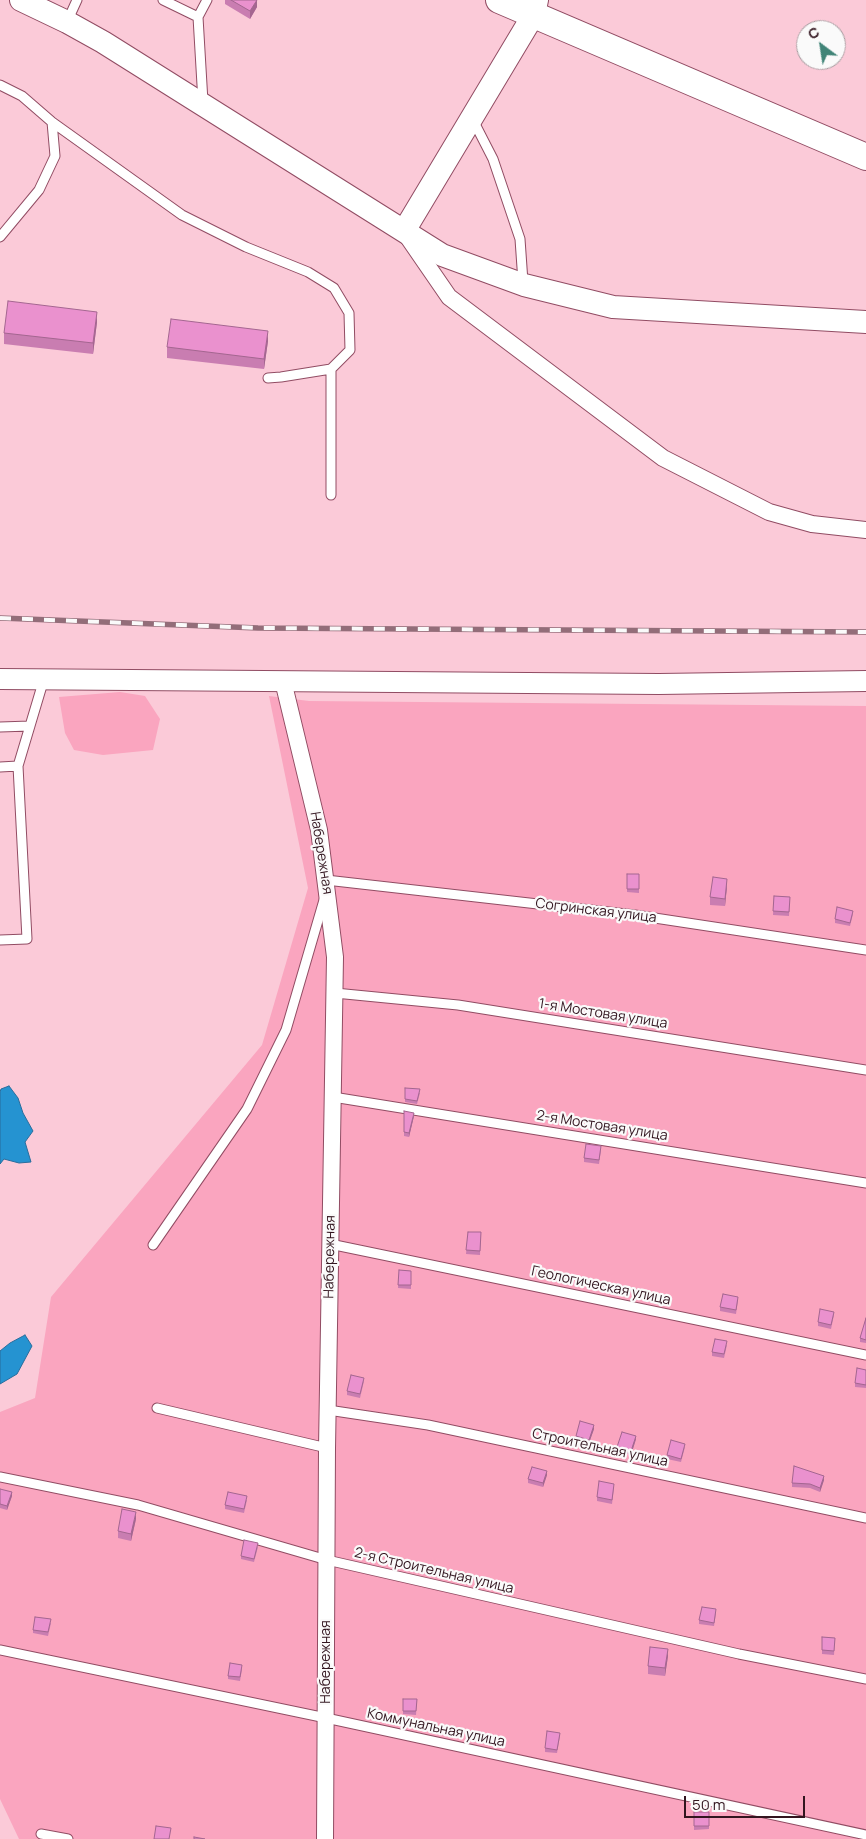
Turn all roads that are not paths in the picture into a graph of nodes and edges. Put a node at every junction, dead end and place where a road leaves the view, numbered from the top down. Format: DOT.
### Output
graph roads {
  1 [pos="21,0"];
  2 [pos="77,0"];
  3 [pos="163,0"];
  4 [pos="207,0"];
  5 [pos="499,0"];
  6 [pos="537,5"];
  7 [pos="198,17"];
  8 [pos="67,22"];
  9 [pos="0,85"];
  10 [pos="203,105"];
  11 [pos="472,118"];
  12 [pos="52,122"];
  13 [pos="866,142"];
  14 [pos="866,156"];
  15 [pos="404,231"];
  16 [pos="0,237"];
  17 [pos="524,285"];
  18 [pos="866,322"];
  19 [pos="331,369"];
  20 [pos="268,378"];
  21 [pos="331,495"];
  22 [pos="866,530"];
  23 [pos="0,679"];
  24 [pos="44,679"];
  25 [pos="283,681"];
  26 [pos="866,681"];
  27 [pos="30,726"];
  28 [pos="0,727"];
  29 [pos="18,766"];
  30 [pos="0,767"];
  31 [pos="326,885"];
  32 [pos="0,940"];
  33 [pos="866,950"];
  34 [pos="334,993"];
  35 [pos="866,1070"];
  36 [pos="333,1097"];
  37 [pos="866,1183"];
  38 [pos="330,1244"];
  39 [pos="153,1245"];
  40 [pos="866,1355"];
  41 [pos="158,1408"];
  42 [pos="328,1410"];
  43 [pos="327,1448"];
  44 [pos="0,1477"];
  45 [pos="866,1518"];
  46 [pos="327,1560"];
  47 [pos="0,1650"];
  48 [pos="866,1679"];
  49 [pos="326,1718"];
  50 [pos="41,1834"];
  51 [pos="866,1835"];
  52 [pos="68,1839"];
  53 [pos="325,1839"];
  1 -- 8 [label="main road"];
  2 -- 8 [label="lane"];
  3 -- 7 [label="lane"];
  4 -- 7 [label="lane"];
  5 -- 6 [label="main road"];
  6 -- 11 [label="main road"];
  6 -- 13 [label="main road"];
  6 -- 14 [label="main road"];
  7 -- 10 [label="lane"];
  8 -- 10 [label="main road"];
  9 -- 12 [label="lane"];
  10 -- 15 [label="main road"];
  11 -- 15 [label="main road"];
  11 -- 17 [label="lane"];
  12 -- 16 [label="lane"];
  12 -- 19 [label="lane"];
  15 -- 17 [label="main road"];
  15 -- 22 [label="street"];
  17 -- 18 [label="main road"];
  19 -- 20 [label="lane"];
  19 -- 21 [label="lane"];
  23 -- 24 [label="street"];
  24 -- 25 [label="street"];
  24 -- 27 [label="lane"];
  25 -- 26 [label="street"];
  25 -- 31 [label="street, Набережная"];
  27 -- 28 [label="lane"];
  27 -- 29 [label="lane"];
  29 -- 30 [label="lane"];
  29 -- 32 [label="lane"];
  31 -- 33 [label="lane, Согринская улица"];
  31 -- 34 [label="street, Набережная"];
  31 -- 39 [label="lane"];
  34 -- 35 [label="lane, 1-я Мостовая улица"];
  34 -- 36 [label="street, Набережная"];
  36 -- 37 [label="lane, 2-я Мостовая улица"];
  36 -- 38 [label="street, Набережная"];
  38 -- 40 [label="lane, Геологическая улица"];
  38 -- 42 [label="street, Набережная"];
  41 -- 43 [label="lane"];
  42 -- 43 [label="street, Набережная"];
  42 -- 45 [label="lane, Строительная улица"];
  43 -- 46 [label="street, Набережная"];
  44 -- 46 [label="lane, 2-я Строительная улица"];
  46 -- 48 [label="lane, 2-я Строительная улица"];
  46 -- 49 [label="street, Набережная"];
  47 -- 49 [label="lane, Коммунальная улица"];
  49 -- 51 [label="lane, Коммунальная улица"];
  49 -- 53 [label="street, Набережная"];
  50 -- 52 [label="lane"];
}
